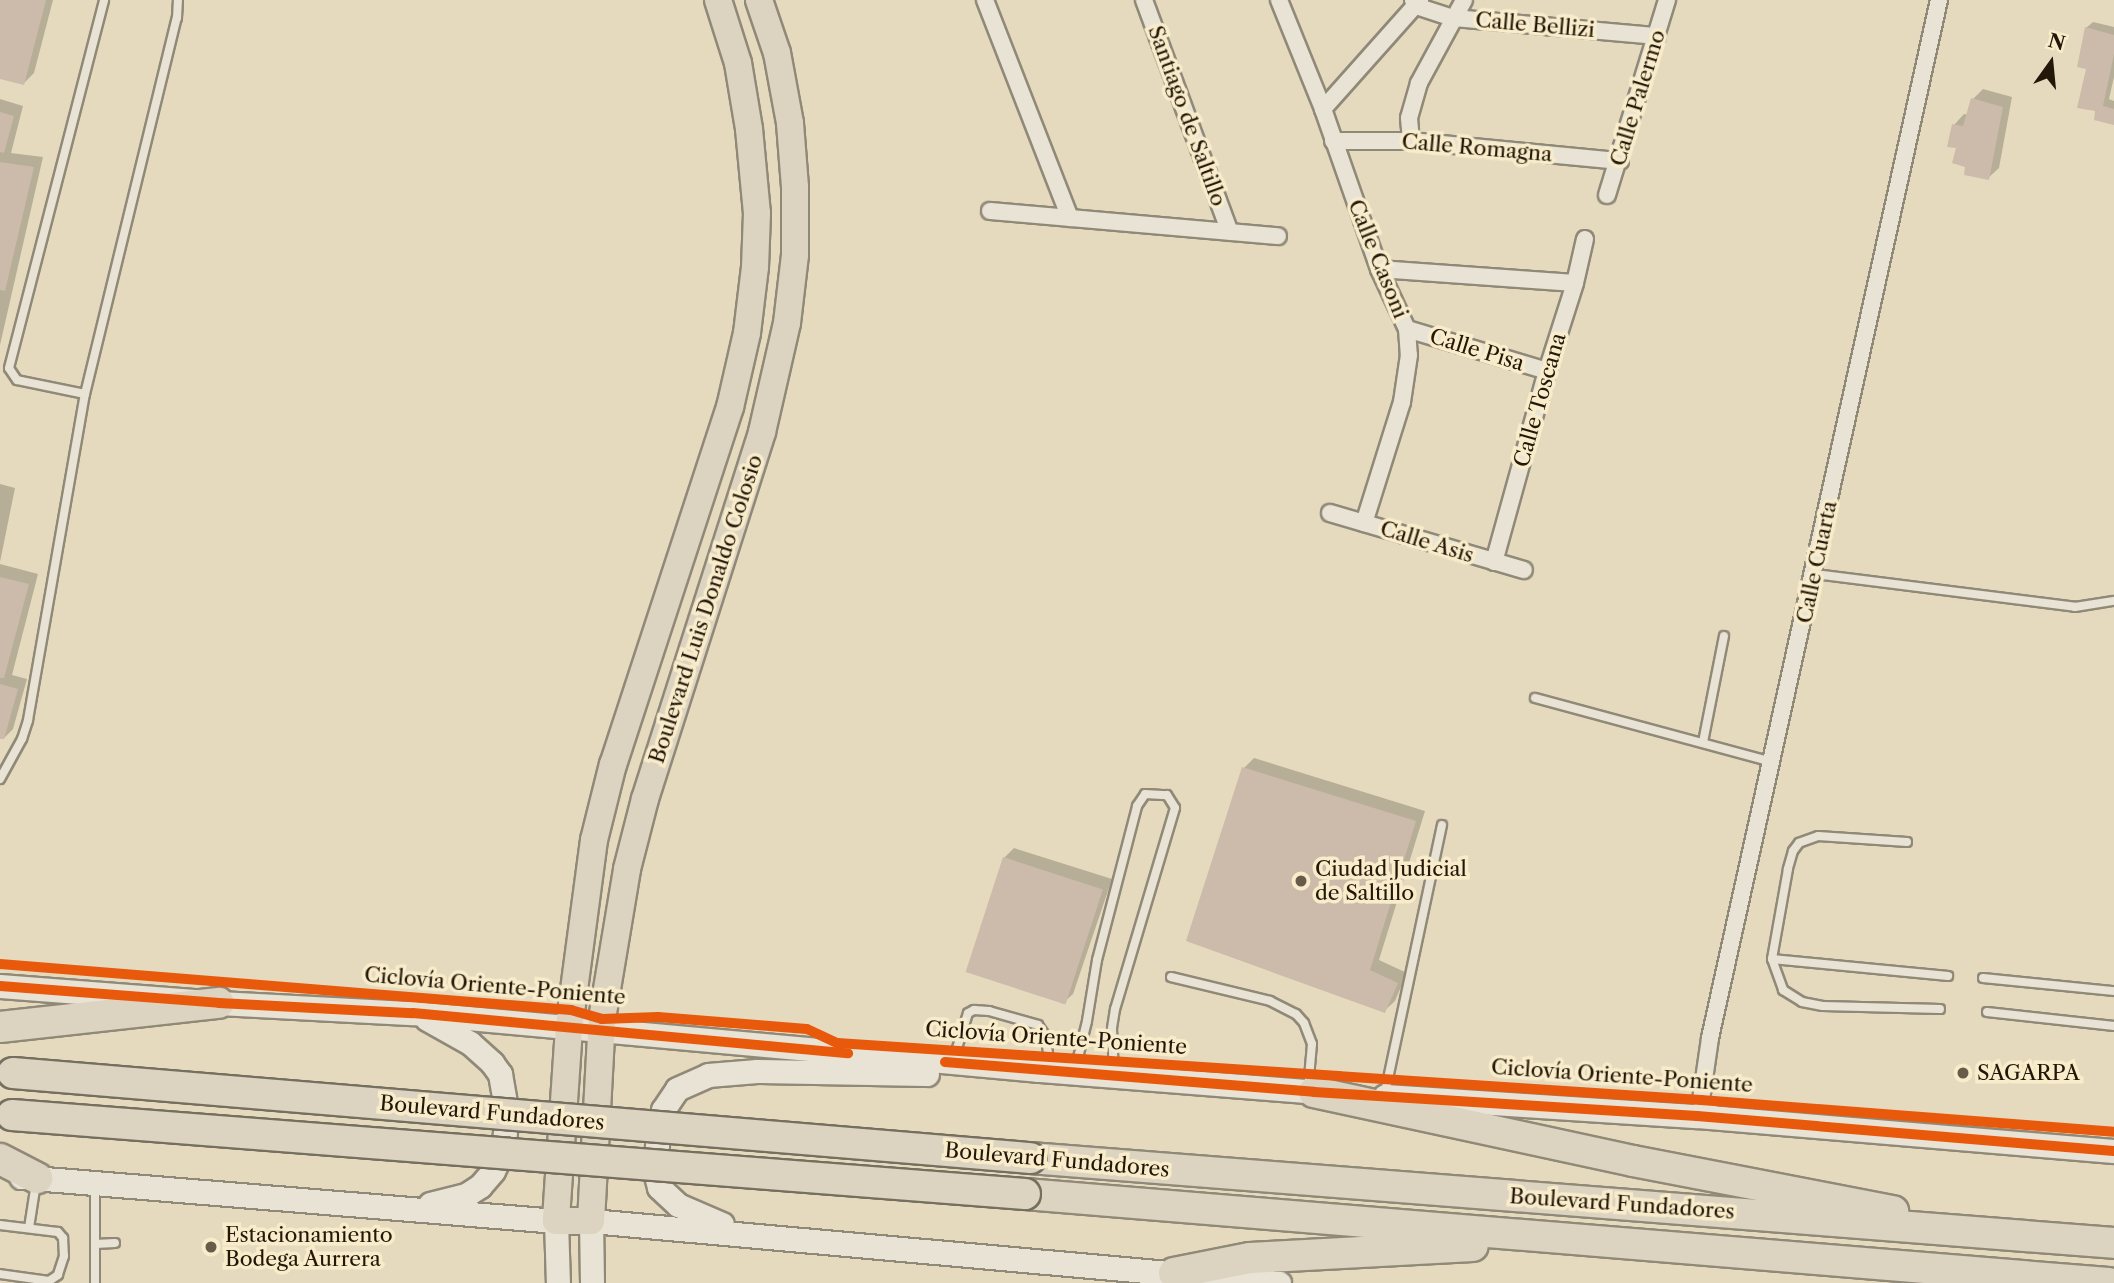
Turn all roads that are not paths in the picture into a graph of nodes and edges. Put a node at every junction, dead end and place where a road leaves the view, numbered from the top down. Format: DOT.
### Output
graph roads {
  1 [pos="104,0"];
  2 [pos="178,0"];
  3 [pos="718,0"];
  4 [pos="759,0"];
  5 [pos="985,0"];
  6 [pos="1144,0"];
  7 [pos="1279,0"];
  8 [pos="1464,0"];
  9 [pos="1667,0"];
  10 [pos="1939,0"];
  11 [pos="1416,2"];
  12 [pos="1454,18"];
  13 [pos="1657,36"];
  14 [pos="1323,109"];
  15 [pos="1333,141"];
  16 [pos="1411,141"];
  17 [pos="1620,161"];
  18 [pos="1607,195"];
  19 [pos="990,211"];
  20 [pos="1070,218"];
  21 [pos="1230,232"];
  22 [pos="1278,236"];
  23 [pos="1585,239"];
  24 [pos="1379,268"];
  25 [pos="1575,283"];
  26 [pos="1407,329"];
  27 [pos="1547,371"];
  28 [pos="85,394"];
  29 [pos="1330,513"];
  30 [pos="1364,523"];
  31 [pos="1494,562"];
  32 [pos="1524,570"];
  33 [pos="1815,574"];
  34 [pos="2114,601"];
  35 [pos="1724,636"];
  36 [pos="1535,698"];
  37 [pos="1703,743"];
  38 [pos="1772,762"];
  39 [pos="0,779"];
  40 [pos="1443,825"];
  41 [pos="1907,842"];
  42 [pos="1772,959"];
  43 [pos="1948,976"];
  44 [pos="1171,977"];
  45 [pos="1983,978"];
  46 [pos="0,986"];
  47 [pos="2114,991"];
  48 [pos="219,1003"];
  49 [pos="1940,1009"];
  50 [pos="1987,1012"];
  51 [pos="413,1013"];
  52 [pos="2114,1026"];
  53 [pos="0,1027"];
  54 [pos="569,1028"];
  55 [pos="601,1030"];
  56 [pos="953,1062"];
  57 [pos="1045,1071"];
  58 [pos="7,1072"];
  59 [pos="1074,1073"];
  60 [pos="1115,1076"];
  61 [pos="1311,1092"];
  62 [pos="1384,1097"];
  63 [pos="6,1114"];
  64 [pos="1716,1118"];
  65 [pos="2114,1151"];
  66 [pos="0,1159"];
  67 [pos="0,1175"];
  68 [pos="37,1178"];
  69 [pos="94,1184"];
  70 [pos="410,1208"];
  71 [pos="556,1221"];
  72 [pos="591,1221"];
  73 [pos="0,1225"];
  74 [pos="29,1228"];
  75 [pos="1950,1230"];
  76 [pos="748,1234"];
  77 [pos="1578,1240"];
  78 [pos="115,1243"];
  79 [pos="2114,1243"];
  80 [pos="95,1244"];
  81 [pos="1174,1273"];
  82 [pos="0,1274"];
  83 [pos="95,1283"];
  84 [pos="558,1283"];
  85 [pos="592,1283"];
  86 [pos="1279,1283"];
  87 [pos="2108,1283"];
  1 -- 28 [label="lane"];
  2 -- 28 [label="lane"];
  3 -- 54 [label="main road, Boulevard Luis Donaldo Colosio"];
  4 -- 55 [label="main road, Boulevard Luis Donaldo Colosio"];
  5 -- 20 [label="street"];
  6 -- 21 [label="street, Santiago de Saltillo"];
  7 -- 14 [label="street, Calle Casoni"];
  8 -- 12 [label="street"];
  9 -- 13 [label="street, Calle Palermo"];
  10 -- 33 [label="street, Calle Cuarta"];
  11 -- 12 [label="street, Calle Bellizi"];
  11 -- 14 [label="street"];
  12 -- 13 [label="street, Calle Bellizi"];
  12 -- 16 [label="street"];
  13 -- 17 [label="street, Calle Palermo"];
  14 -- 15 [label="street, Calle Casoni"];
  15 -- 16 [label="street, Calle Romagna"];
  15 -- 24 [label="street, Calle Casoni"];
  16 -- 17 [label="street, Calle Romagna"];
  17 -- 18 [label="street, Calle Palermo"];
  19 -- 20 [label="street"];
  20 -- 21 [label="street"];
  21 -- 22 [label="street"];
  23 -- 25 [label="street, Calle Toscana"];
  24 -- 25 [label="street"];
  24 -- 26 [label="street, Calle Casoni"];
  25 -- 27 [label="street, Calle Toscana"];
  26 -- 27 [label="street, Calle Pisa"];
  26 -- 30 [label="street, Calle Casoni"];
  27 -- 31 [label="street, Calle Toscana"];
  28 -- 39 [label="lane"];
  29 -- 30 [label="street, Calle Asis"];
  30 -- 31 [label="street, Calle Asis"];
  31 -- 32 [label="street, Calle Asis"];
  33 -- 34 [label="lane"];
  33 -- 38 [label="street, Calle Cuarta"];
  35 -- 37 [label="lane"];
  36 -- 37 [label="lane"];
  37 -- 38 [label="lane"];
  38 -- 64 [label="street, Calle Cuarta"];
  40 -- 62 [label="lane"];
  41 -- 42 [label="lane"];
  42 -- 43 [label="lane"];
  42 -- 49 [label="lane"];
  44 -- 61 [label="lane"];
  45 -- 47 [label="lane"];
  46 -- 48 [label="main road"];
  48 -- 51 [label="main road"];
  48 -- 53 [label="highway"];
  50 -- 52 [label="lane"];
  51 -- 54 [label="main road"];
  51 -- 70 [label="main road"];
  54 -- 55 [label="main road"];
  54 -- 71 [label="main road, Boulevard Luis Donaldo Colosio"];
  55 -- 56 [label="main road"];
  55 -- 72 [label="main road, Boulevard Luis Donaldo Colosio"];
  56 -- 57 [label="main road"];
  56 -- 57 [label="lane"];
  57 -- 59 [label="main road"];
  57 -- 76 [label="main road"];
  58 -- 75 [label="highway, Boulevard Fundadores, bridge"];
  59 -- 60 [label="main road"];
  59 -- 60 [label="lane"];
  60 -- 61 [label="main road"];
  61 -- 62 [label="main road"];
  61 -- 75 [label="highway"];
  62 -- 64 [label="main road"];
  63 -- 77 [label="highway, Boulevard Fundadores, bridge"];
  64 -- 65 [label="main road"];
  66 -- 68 [label="highway"];
  67 -- 68 [label="main road"];
  68 -- 69 [label="main road"];
  68 -- 74 [label="lane"];
  69 -- 70 [label="main road"];
  69 -- 80 [label="lane"];
  70 -- 71 [label="main road"];
  71 -- 72 [label="main road"];
  71 -- 84 [label="main road"];
  72 -- 76 [label="main road"];
  72 -- 85 [label="main road"];
  73 -- 74 [label="lane"];
  74 -- 82 [label="lane"];
  75 -- 79 [label="highway, Boulevard Fundadores"];
  76 -- 81 [label="main road"];
  77 -- 81 [label="highway"];
  77 -- 87 [label="highway, Boulevard Fundadores"];
  78 -- 80 [label="lane"];
  80 -- 83 [label="lane"];
  81 -- 86 [label="main road"];
}
